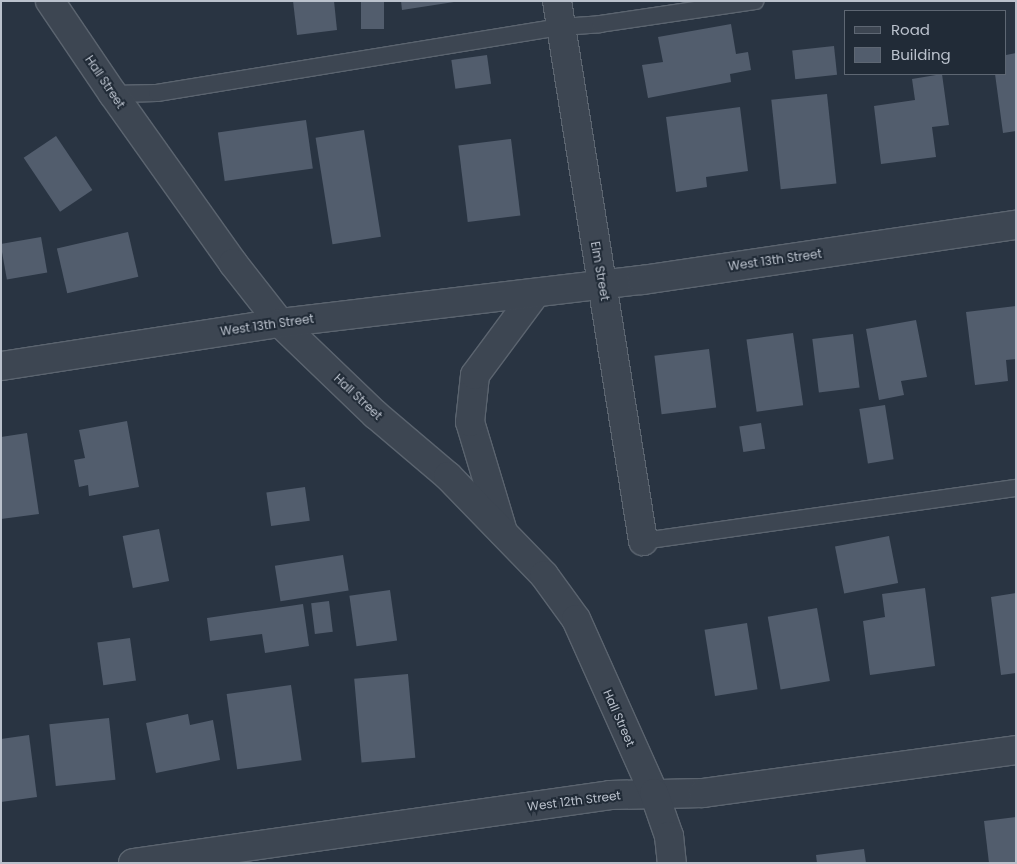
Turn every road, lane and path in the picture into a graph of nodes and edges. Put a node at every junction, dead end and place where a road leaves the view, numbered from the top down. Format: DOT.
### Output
graph roads {
  1 [pos="50,1"];
  2 [pos="755,1"];
  3 [pos="559,14"];
  4 [pos="112,94"];
  5 [pos="1016,225"];
  6 [pos="603,285"];
  7 [pos="535,294"];
  8 [pos="280,323"];
  9 [pos="1,366"];
  10 [pos="1016,488"];
  11 [pos="503,532"];
  12 [pos="643,541"];
  13 [pos="1016,750"];
  14 [pos="654,793"];
  15 [pos="133,863"];
  16 [pos="672,863"];
  1 -- 4 [label="street, Hall Street"];
  2 -- 3 [label="lane"];
  3 -- 4 [label="lane"];
  3 -- 6 [label="street, Elm Street"];
  4 -- 8 [label="street, Hall Street"];
  5 -- 6 [label="street, West 13th Street"];
  6 -- 7 [label="street, West 13th Street"];
  6 -- 12 [label="street, Elm Street"];
  7 -- 8 [label="street, West 13th Street"];
  7 -- 11 [label="street"];
  8 -- 9 [label="street, West 13th Street"];
  8 -- 11 [label="street, Hall Street"];
  10 -- 12 [label="lane"];
  11 -- 14 [label="street, Hall Street"];
  13 -- 14 [label="street, West 12th Street"];
  14 -- 15 [label="street, West 12th Street"];
  14 -- 16 [label="street"];
}
